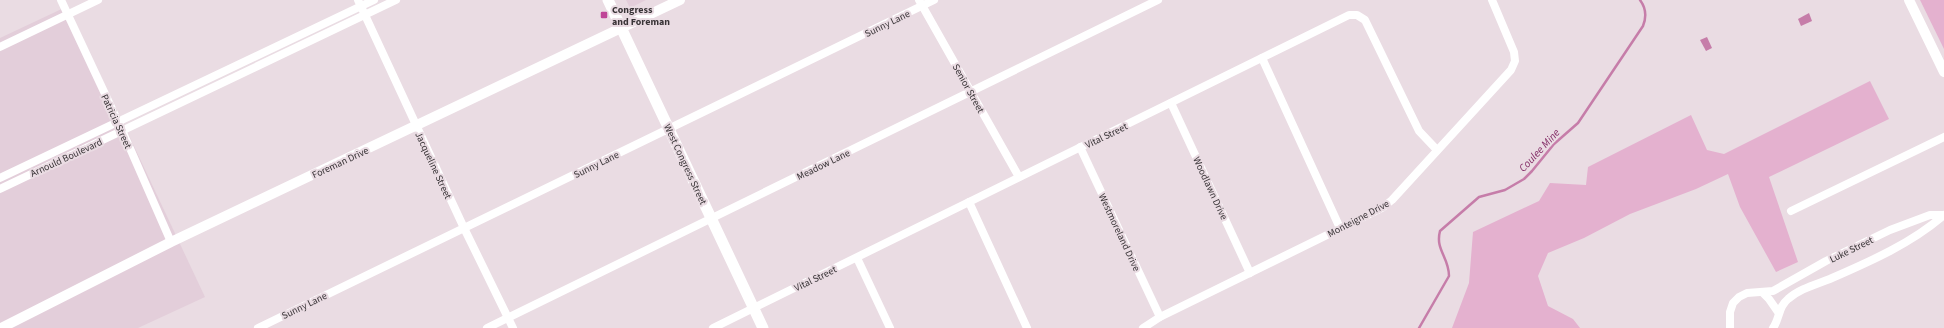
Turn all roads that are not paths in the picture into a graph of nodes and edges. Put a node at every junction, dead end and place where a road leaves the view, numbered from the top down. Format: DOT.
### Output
graph roads {
  1 [pos="61,0"];
  2 [pos="98,0"];
  3 [pos="374,0"];
  4 [pos="396,0"];
  5 [pos="608,0"];
  6 [pos="680,0"];
  7 [pos="934,0"];
  8 [pos="1158,0"];
  9 [pos="1492,0"];
  10 [pos="1909,0"];
  11 [pos="359,3"];
  12 [pos="921,3"];
  13 [pos="68,14"];
  14 [pos="364,15"];
  15 [pos="621,28"];
  16 [pos="296,37"];
  17 [pos="301,46"];
  18 [pos="0,47"];
  19 [pos="1262,58"];
  20 [pos="1944,72"];
  21 [pos="202,81"];
  22 [pos="207,90"];
  23 [pos="971,91"];
  24 [pos="172,96"];
  25 [pos="1171,103"];
  26 [pos="176,105"];
  27 [pos="118,121"];
  28 [pos="416,126"];
  29 [pos="670,128"];
  30 [pos="122,130"];
  31 [pos="1944,137"];
  32 [pos="1080,147"];
  33 [pos="1437,150"];
  34 [pos="1018,177"];
  35 [pos="0,178"];
  36 [pos="0,188"];
  37 [pos="969,202"];
  38 [pos="1791,212"];
  39 [pos="1944,215"];
  40 [pos="712,218"];
  41 [pos="464,228"];
  42 [pos="1340,228"];
  43 [pos="171,242"];
  44 [pos="857,258"];
  45 [pos="1250,273"];
  46 [pos="1763,294"];
  47 [pos="754,308"];
  48 [pos="1778,312"];
  49 [pos="1160,317"];
  50 [pos="508,318"];
  51 [pos="1731,327"];
  52 [pos="1,328"];
  53 [pos="258,328"];
  54 [pos="487,328"];
  55 [pos="513,328"];
  56 [pos="713,328"];
  57 [pos="763,328"];
  58 [pos="890,328"];
  59 [pos="1027,328"];
  60 [pos="1143,328"];
  61 [pos="1773,328"];
  1 -- 13 [label="street, Patricia Street"];
  2 -- 13 [label="street"];
  3 -- 11 [label="street, Arnould Boulevard"];
  4 -- 14 [label="street, Arnould Boulevard"];
  5 -- 15 [label="main road, West Congress Street"];
  6 -- 15 [label="street, Foreman Drive"];
  7 -- 12 [label="street, Sunny Lane"];
  8 -- 23 [label="street, Meadow Lane"];
  9 -- 33 [label="street, Monteigne Drive"];
  10 -- 20 [label="street"];
  11 -- 14 [label="street, Jacqueline Street"];
  11 -- 16 [label="street, Arnould Boulevard"];
  12 -- 23 [label="street, Senior Street"];
  12 -- 29 [label="street, Sunny Lane"];
  13 -- 18 [label="street"];
  13 -- 27 [label="street, Patricia Street"];
  14 -- 17 [label="street, Arnould Boulevard"];
  14 -- 28 [label="street, Jacqueline Street"];
  15 -- 28 [label="street, Foreman Drive"];
  15 -- 29 [label="main road, West Congress Street"];
  16 -- 17 [label="street"];
  16 -- 21 [label="street, Arnould Boulevard"];
  17 -- 22 [label="street, Arnould Boulevard"];
  19 -- 25 [label="street, Vital Street"];
  19 -- 33 [label="street, Vital Street"];
  19 -- 42 [label="street"];
  21 -- 22 [label="street"];
  21 -- 24 [label="street, Arnould Boulevard"];
  22 -- 26 [label="street, Arnould Boulevard"];
  23 -- 34 [label="street, Senior Street"];
  23 -- 40 [label="street, Meadow Lane"];
  24 -- 26 [label="street"];
  24 -- 27 [label="street, Arnould Boulevard"];
  25 -- 32 [label="street, Vital Street"];
  25 -- 45 [label="street, Woodlawn Drive"];
  26 -- 30 [label="street, Arnould Boulevard"];
  27 -- 30 [label="street, Patricia Street"];
  27 -- 35 [label="street, Arnould Boulevard"];
  28 -- 41 [label="street, Jacqueline Street"];
  28 -- 43 [label="street, Foreman Drive"];
  29 -- 40 [label="main road, West Congress Street"];
  29 -- 41 [label="street, Sunny Lane"];
  30 -- 36 [label="street, Arnould Boulevard"];
  30 -- 43 [label="street, Patricia Street"];
  31 -- 38 [label="street"];
  32 -- 34 [label="street, Vital Street"];
  32 -- 49 [label="street, Westmoreland Drive"];
  33 -- 42 [label="street, Monteigne Drive"];
  34 -- 37 [label="street, Vital Street"];
  37 -- 44 [label="street, Vital Street"];
  37 -- 59 [label="street"];
  39 -- 46 [label="street, Luke Street"];
  39 -- 48 [label="street, Luke Street"];
  40 -- 47 [label="main road, West Congress Street"];
  40 -- 50 [label="street, Meadow Lane"];
  41 -- 50 [label="street, Jacqueline Street"];
  41 -- 53 [label="street, Sunny Lane"];
  42 -- 45 [label="street, Monteigne Drive"];
  43 -- 52 [label="street, Foreman Drive"];
  44 -- 47 [label="street, Vital Street"];
  44 -- 58 [label="street"];
  45 -- 49 [label="street, Monteigne Drive"];
  46 -- 48 [label="street"];
  46 -- 51 [label="street, Luke Street"];
  47 -- 56 [label="street, Vital Street"];
  47 -- 57 [label="main road, West Congress Street"];
  48 -- 61 [label="street, Luke Street"];
  49 -- 60 [label="street, Monteigne Drive"];
  50 -- 54 [label="street, Meadow Lane"];
  50 -- 55 [label="street, Jacqueline Street"];
}
